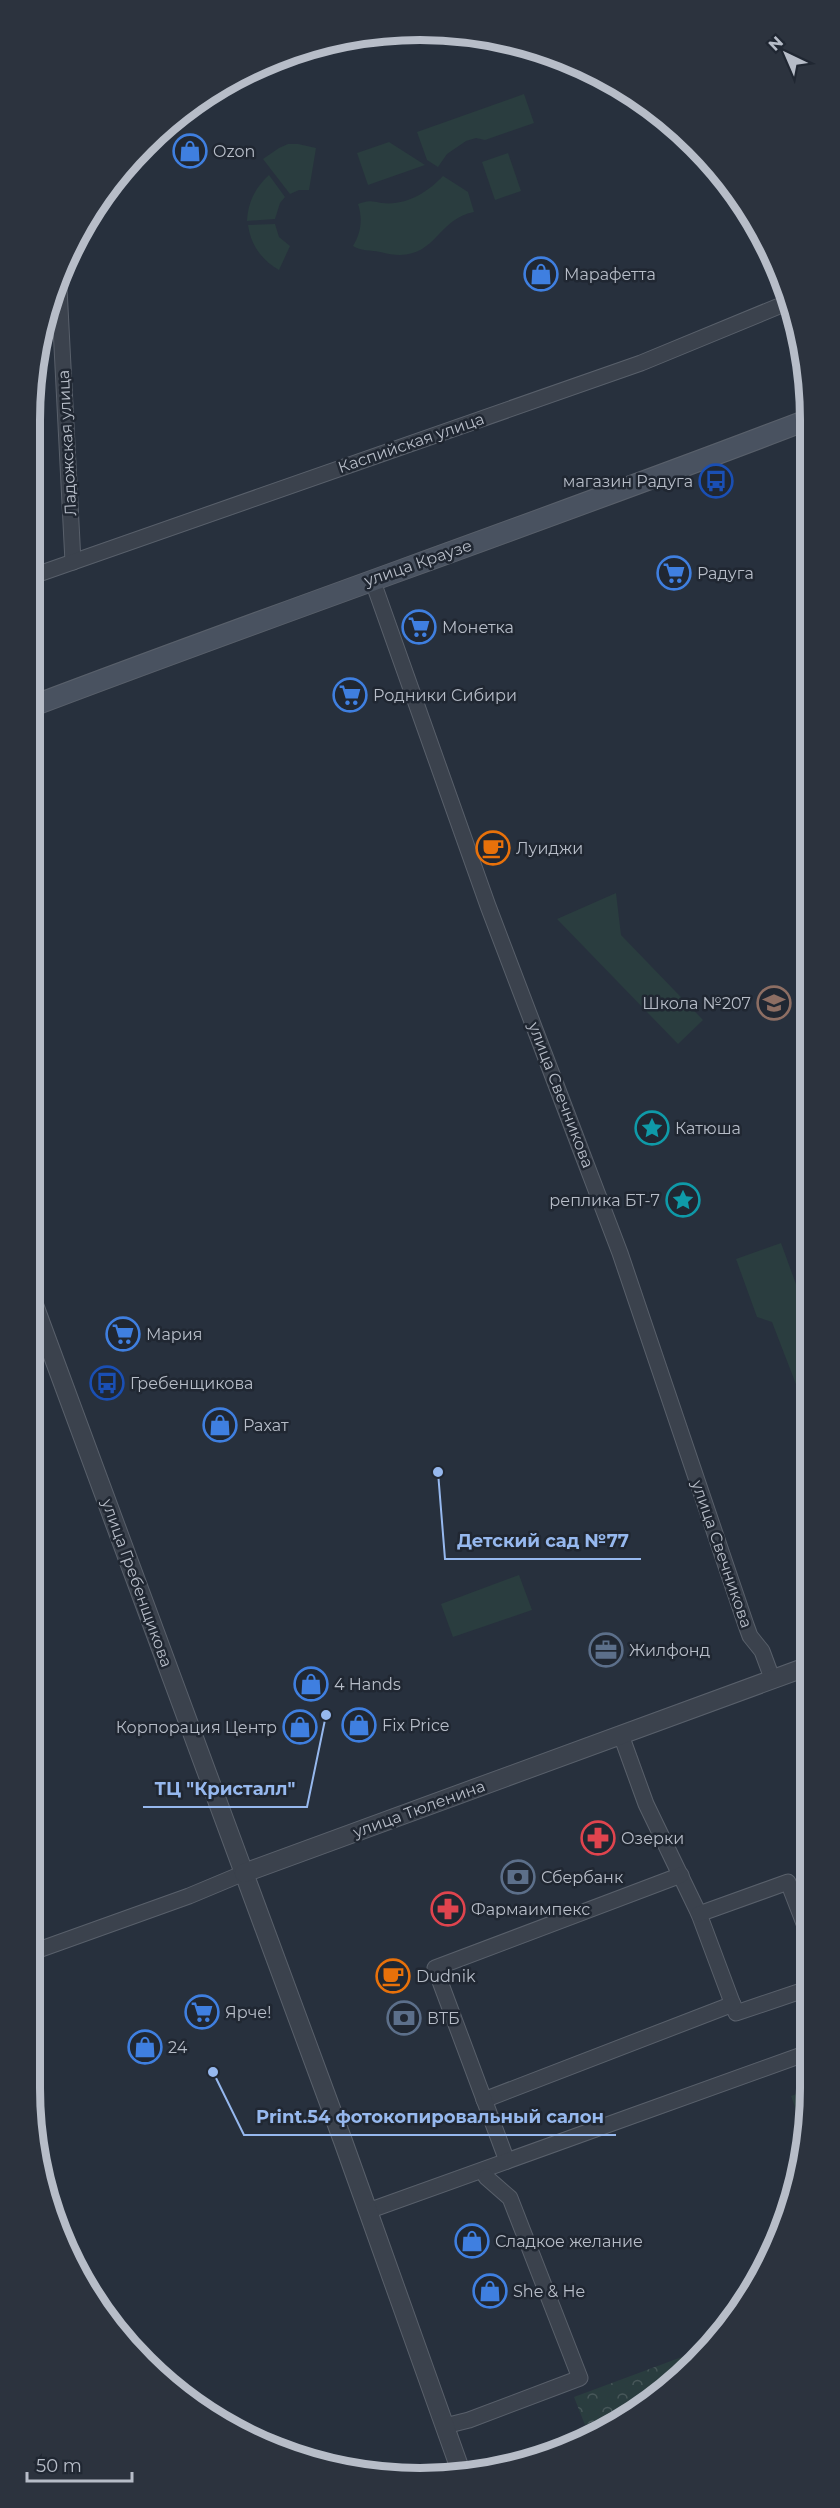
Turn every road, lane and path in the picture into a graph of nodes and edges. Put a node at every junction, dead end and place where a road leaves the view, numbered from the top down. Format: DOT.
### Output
graph roads {
  1 [pos="60,302"];
  2 [pos="781,305"];
  3 [pos="800,423"];
  4 [pos="73,562"];
  5 [pos="40,574"];
  6 [pos="372,579"];
  7 [pos="40,703"];
  8 [pos="40,1321"];
  9 [pos="800,1669"];
  10 [pos="772,1678"];
  11 [pos="621,1735"];
  12 [pos="244,1873"];
  13 [pos="681,1875"];
  14 [pos="800,1913"];
  15 [pos="699,1914"];
  16 [pos="40,1949"];
  17 [pos="800,1991"];
  18 [pos="732,2004"];
  19 [pos="800,2056"];
  20 [pos="484,2100"];
  21 [pos="507,2161"];
  22 [pos="486,2177"];
  23 [pos="368,2211"];
  24 [pos="445,2426"];
  25 [pos="459,2465"];
  1 -- 4 [label="street, Ладожская улица"];
  2 -- 4 [label="street, Каспийская улица"];
  3 -- 6 [label="main road, улица Краузе"];
  4 -- 5 [label="street, Каспийская улица"];
  6 -- 7 [label="main road, улица Краузе"];
  6 -- 10 [label="street, улица Свечникова"];
  8 -- 12 [label="street, улица Гребенщикова"];
  9 -- 10 [label="street, улица Тюленина"];
  10 -- 11 [label="street, улица Тюленина"];
  11 -- 12 [label="street, улица Тюленина"];
  11 -- 13 [label="street"];
  12 -- 16 [label="street, улица Тюленина"];
  12 -- 23 [label="street, улица Гребенщикова"];
  13 -- 15 [label="street"];
  13 -- 20 [label="street"];
  14 -- 15 [label="street"];
  15 -- 18 [label="street"];
  17 -- 18 [label="street"];
  18 -- 20 [label="street"];
  19 -- 21 [label="street"];
  20 -- 21 [label="street"];
  21 -- 23 [label="street"];
  22 -- 24 [label="street"];
  23 -- 24 [label="street, улица Гребенщикова"];
  24 -- 25 [label="street, улица Гребенщикова"];
}
